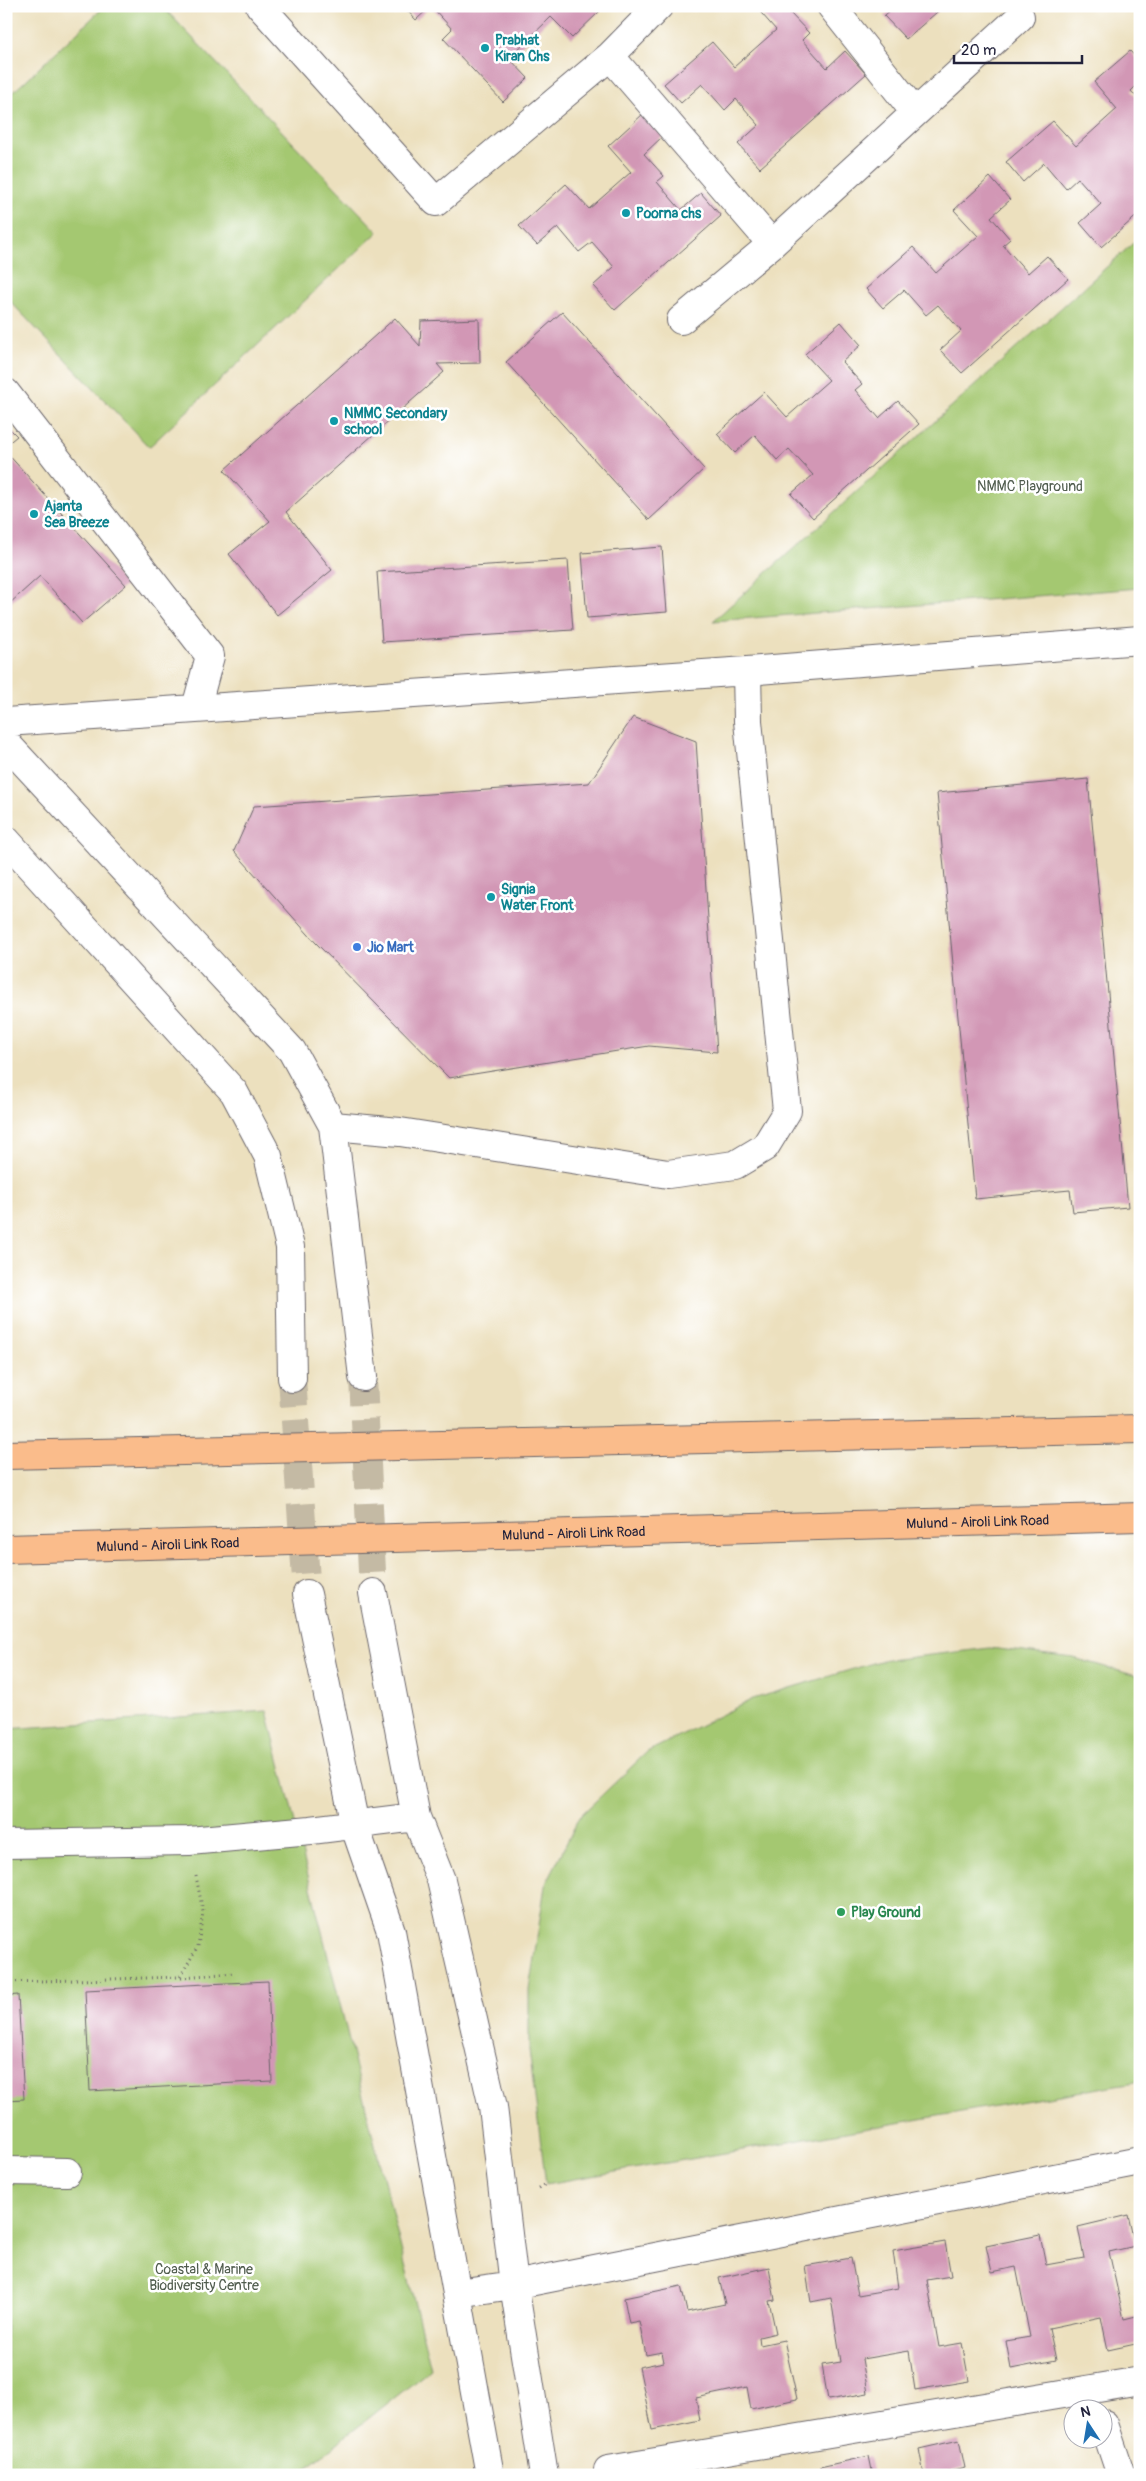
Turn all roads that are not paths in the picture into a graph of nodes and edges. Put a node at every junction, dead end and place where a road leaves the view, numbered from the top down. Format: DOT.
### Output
graph roads {
  1 [pos="260,6"];
  2 [pos="659,6"];
  3 [pos="831,6"];
  4 [pos="1020,17"];
  5 [pos="610,56"];
  6 [pos="914,111"];
  7 [pos="772,244"];
  8 [pos="681,320"];
  9 [pos="6,393"];
  10 [pos="1140,640"];
  11 [pos="746,671"];
  12 [pos="196,708"];
  13 [pos="6,722"];
  14 [pos="6,743"];
  15 [pos="6,840"];
  16 [pos="333,1126"];
  17 [pos="363,1377"];
  18 [pos="292,1378"];
  19 [pos="1140,1429"];
  20 [pos="6,1455"];
  21 [pos="1140,1517"];
  22 [pos="6,1549"];
  23 [pos="373,1593"];
  24 [pos="306,1594"];
  25 [pos="416,1817"];
  26 [pos="355,1825"];
  27 [pos="6,1844"];
  28 [pos="1140,2161"];
  29 [pos="6,2171"];
  30 [pos="67,2172"];
  31 [pos="514,2286"];
  32 [pos="457,2293"];
  33 [pos="1140,2381"];
  34 [pos="1098,2398"];
  35 [pos="1064,2404"];
  36 [pos="1112,2448"];
  37 [pos="608,2470"];
  38 [pos="490,2475"];
  39 [pos="544,2475"];
  40 [pos="1121,2475"];
  1 -- 5 [label="street"];
  2 -- 5 [label="street"];
  3 -- 6 [label="street"];
  4 -- 6 [label="street"];
  5 -- 7 [label="street"];
  6 -- 7 [label="street"];
  7 -- 8 [label="street"];
  9 -- 12 [label="street"];
  10 -- 11 [label="street"];
  11 -- 12 [label="street"];
  11 -- 16 [label="street"];
  12 -- 13 [label="street"];
  14 -- 16 [label="street"];
  15 -- 18 [label="street"];
  16 -- 17 [label="street"];
  19 -- 20 [label="main road, bridge"];
  21 -- 22 [label="main road, Mulund - Airoli Link Road, bridge"];
  23 -- 25 [label="street"];
  24 -- 26 [label="street"];
  25 -- 26 [label="street"];
  25 -- 31 [label="street"];
  26 -- 27 [label="street"];
  26 -- 32 [label="street"];
  28 -- 31 [label="street"];
  29 -- 30 [label="street"];
  31 -- 32 [label="street"];
  31 -- 39 [label="street"];
  32 -- 38 [label="street"];
  33 -- 34 [label="street"];
  35 -- 37 [label="street"];
  36 -- 40 [label="street"];
}
